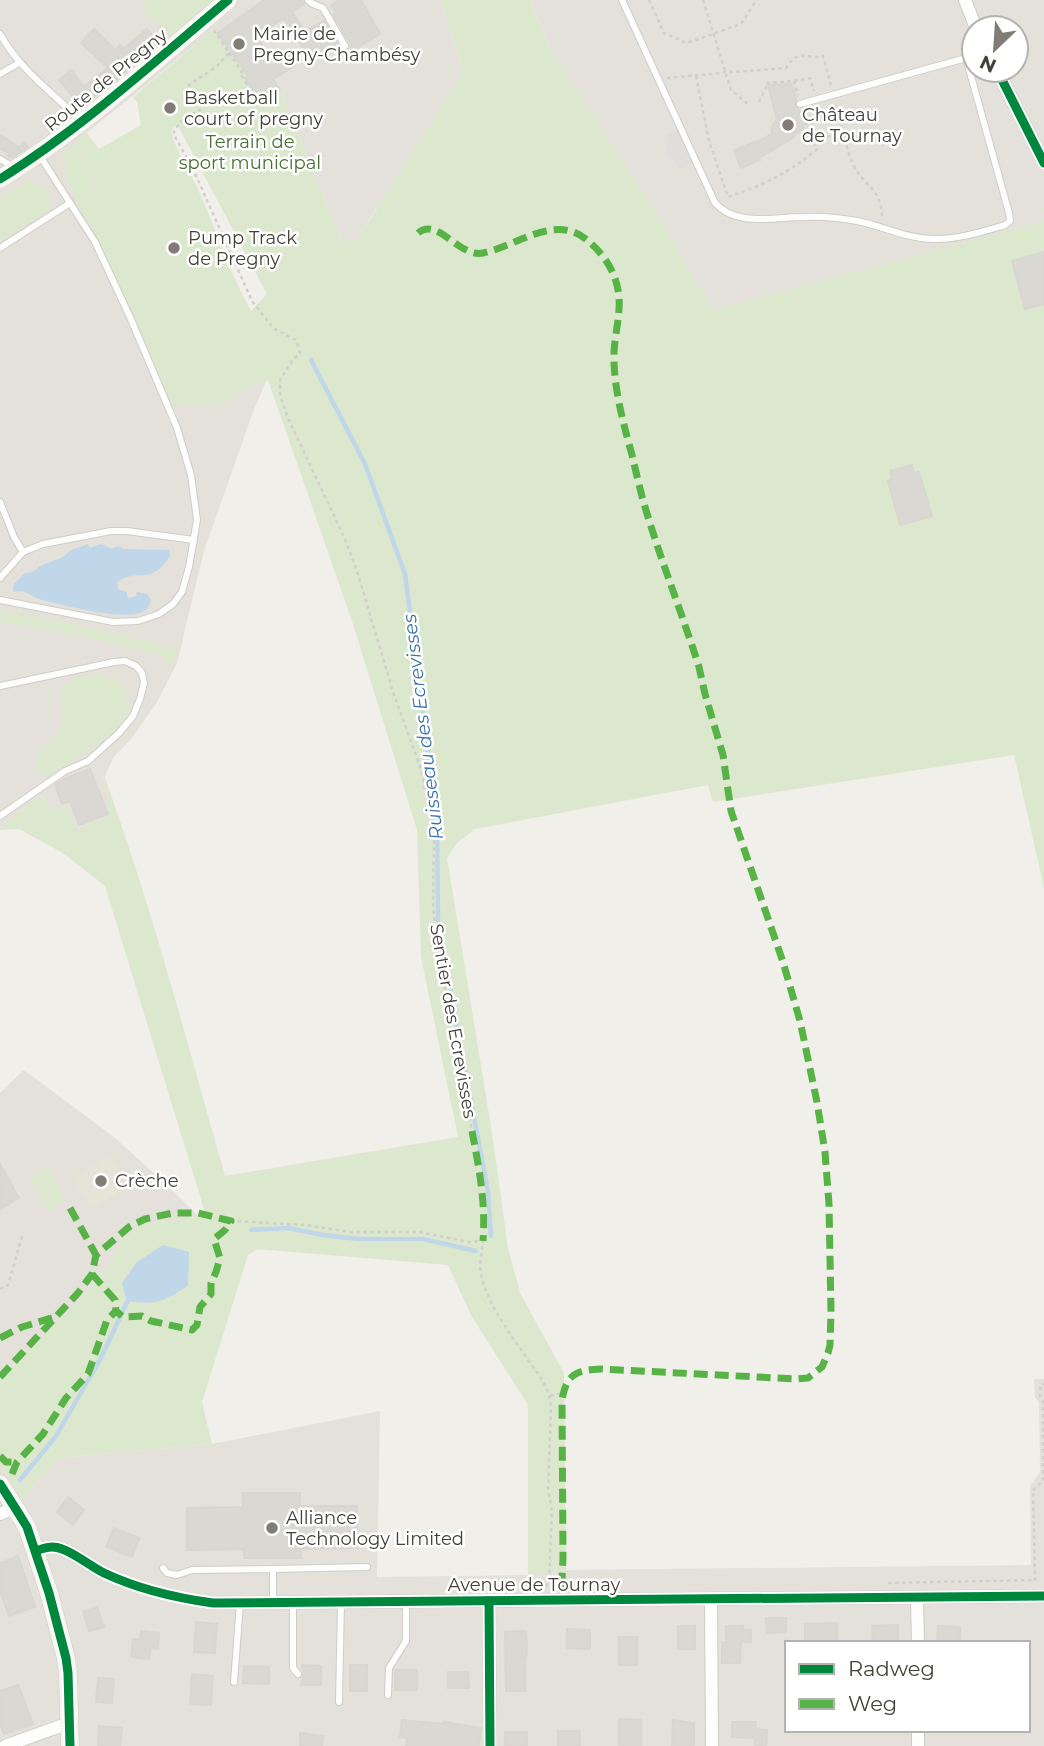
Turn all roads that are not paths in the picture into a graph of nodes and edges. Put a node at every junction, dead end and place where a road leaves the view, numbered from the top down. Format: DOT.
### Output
graph roads {
  1 [pos="228,0"];
  2 [pos="309,0"];
  3 [pos="622,0"];
  4 [pos="0,34"];
  5 [pos="345,46"];
  6 [pos="19,63"];
  7 [pos="0,74"];
  8 [pos="1005,84"];
  9 [pos="800,104"];
  10 [pos="82,121"];
  11 [pos="38,154"];
  12 [pos="0,159"];
  13 [pos="1044,163"];
  14 [pos="16,169"];
  15 [pos="0,179"];
  16 [pos="69,203"];
  17 [pos="0,248"];
  18 [pos="0,502"];
  19 [pos="194,540"];
  20 [pos="23,552"];
  21 [pos="0,578"];
  22 [pos="0,600"];
  23 [pos="0,686"];
  24 [pos="0,816"];
  25 [pos="0,1484"];
  26 [pos="8,1510"];
  27 [pos="36,1551"];
  28 [pos="367,1567"];
  29 [pos="163,1568"];
  30 [pos="273,1569"];
  31 [pos="1044,1596"];
  32 [pos="918,1597"];
  33 [pos="710,1600"];
  34 [pos="406,1601"];
  35 [pos="489,1601"];
  36 [pos="341,1602"];
  37 [pos="240,1603"];
  38 [pos="273,1603"];
  39 [pos="293,1603"];
  40 [pos="918,1641"];
  41 [pos="298,1674"];
  42 [pos="234,1682"];
  43 [pos="388,1695"];
  44 [pos="339,1702"];
  45 [pos="69,1723"];
  46 [pos="5,1746"];
  47 [pos="70,1746"];
  48 [pos="490,1746"];
  49 [pos="712,1746"];
  1 -- 10 [label="street, Route de Pregny"];
  2 -- 5 [label="lane"];
  3 -- 9 [label="lane"];
  4 -- 6 [label="lane"];
  6 -- 7 [label="lane"];
  6 -- 10 [label="lane"];
  8 -- 13 [label="street"];
  10 -- 11 [label="street, Route de Pregny"];
  11 -- 14 [label="street, Route de Pregny"];
  11 -- 16 [label="lane"];
  12 -- 14 [label="lane"];
  14 -- 15 [label="street, Route de Pregny"];
  16 -- 17 [label="lane"];
  16 -- 19 [label="lane"];
  18 -- 20 [label="lane"];
  19 -- 20 [label="lane"];
  19 -- 22 [label="lane"];
  20 -- 21 [label="lane"];
  23 -- 24 [label="lane"];
  25 -- 26 [label="street"];
  26 -- 27 [label="street"];
  27 -- 37 [label="street, Avenue de Tournay"];
  27 -- 45 [label="street"];
  28 -- 30 [label="lane"];
  29 -- 30 [label="lane"];
  30 -- 38 [label="lane"];
  31 -- 32 [label="street, Avenue de Tournay"];
  32 -- 33 [label="street, Avenue de Tournay"];
  32 -- 40 [label="street"];
  33 -- 35 [label="street, Avenue de Tournay"];
  33 -- 49 [label="street"];
  34 -- 35 [label="street, Avenue de Tournay"];
  34 -- 36 [label="street, Avenue de Tournay"];
  34 -- 43 [label="lane"];
  35 -- 48 [label="street"];
  36 -- 39 [label="street, Avenue de Tournay"];
  36 -- 44 [label="lane"];
  37 -- 38 [label="street, Avenue de Tournay"];
  37 -- 42 [label="lane"];
  38 -- 39 [label="street, Avenue de Tournay"];
  39 -- 41 [label="lane"];
  45 -- 46 [label="street"];
  45 -- 47 [label="street"];
}
